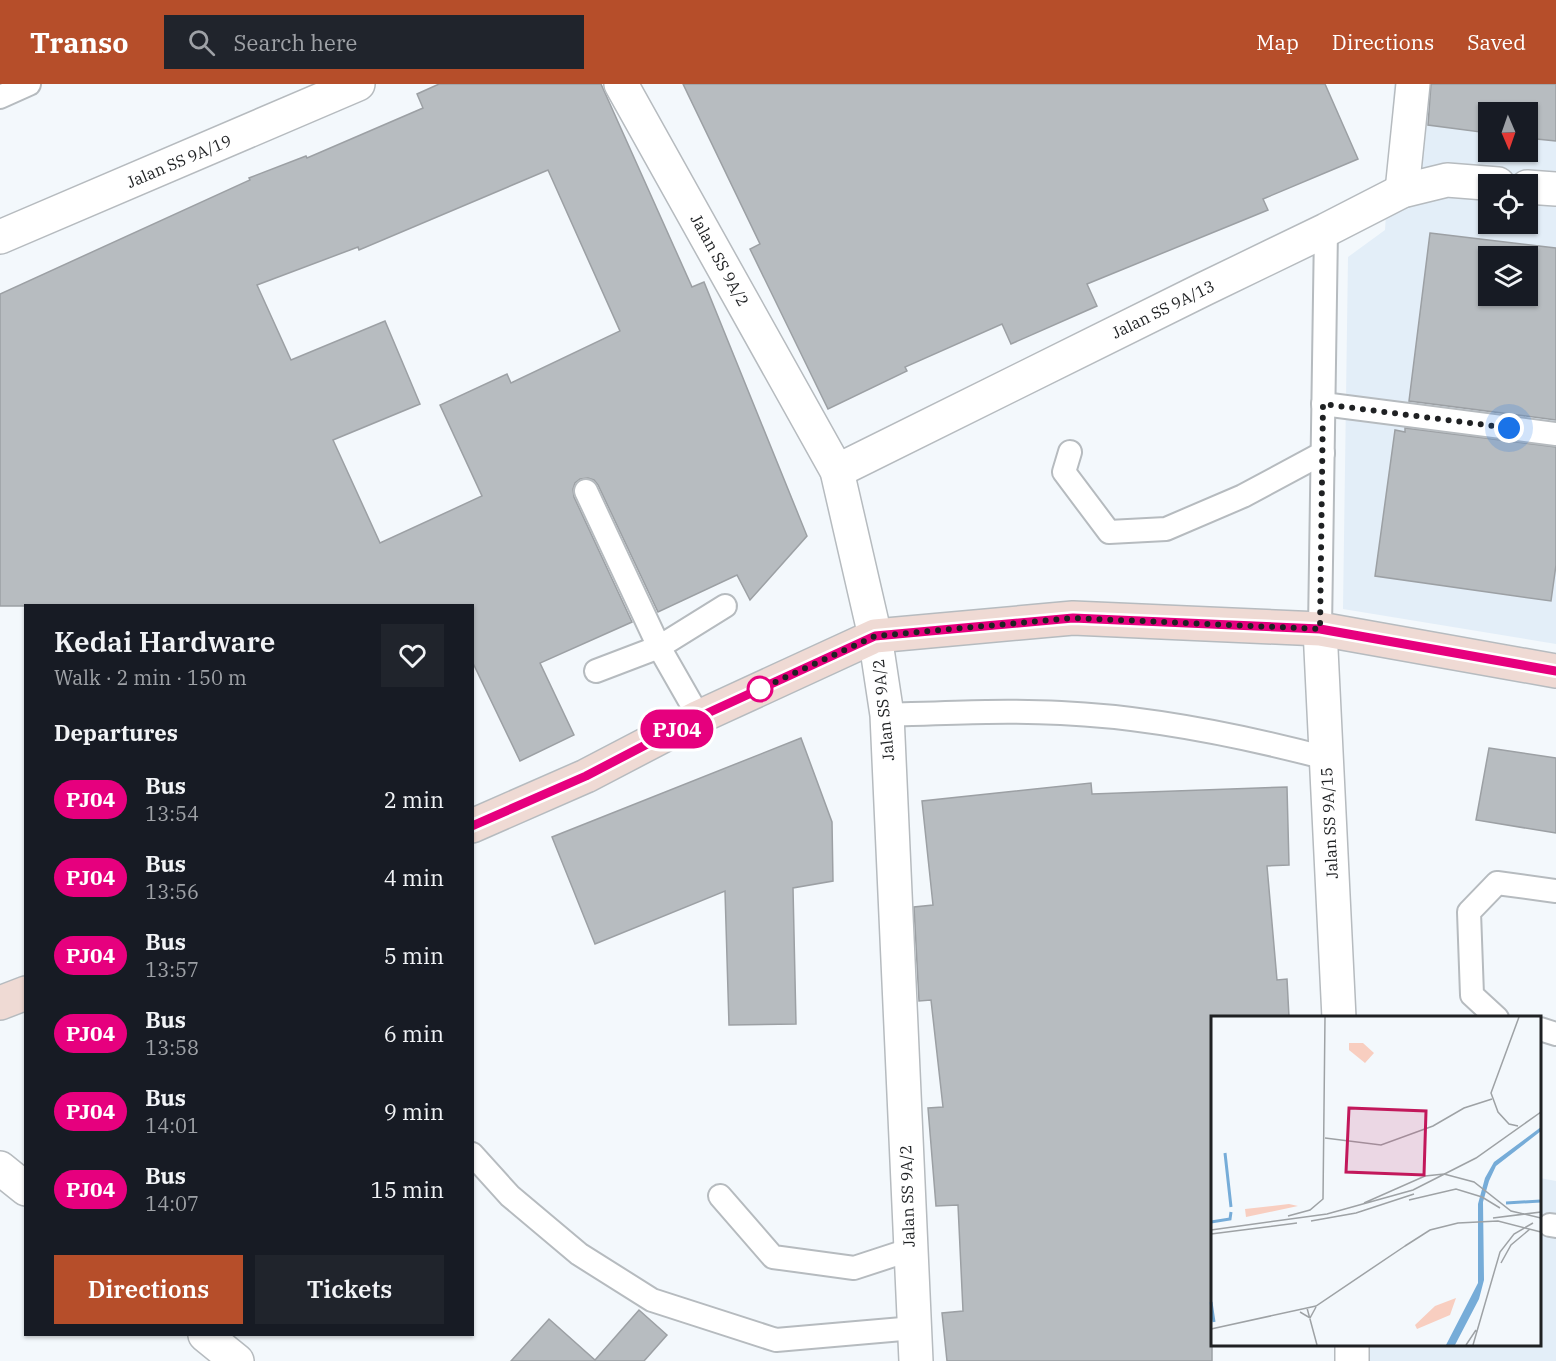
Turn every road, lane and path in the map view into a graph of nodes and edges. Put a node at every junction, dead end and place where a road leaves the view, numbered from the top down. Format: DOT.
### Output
graph roads {
  1 [pos="28,84"];
  2 [pos="358,84"];
  3 [pos="621,84"];
  4 [pos="1413,84"];
  5 [pos="0,97"];
  6 [pos="1478,182"];
  7 [pos="1538,188"];
  8 [pos="1556,189"];
  9 [pos="1402,191"];
  10 [pos="1326,231"];
  11 [pos="0,237"];
  12 [pos="1323,404"];
  13 [pos="1556,434"];
  14 [pos="1070,452"];
  15 [pos="1323,453"];
  16 [pos="837,471"];
  17 [pos="586,491"];
  18 [pos="725,606"];
  19 [pos="1320,629"];
  20 [pos="875,636"];
  21 [pos="659,647"];
  22 [pos="1556,670"];
  23 [pos="596,671"];
  24 [pos="887,715"];
  25 [pos="699,717"];
  26 [pos="1326,758"];
  27 [pos="474,825"];
  28 [pos="1556,891"];
  29 [pos="24,994"];
  30 [pos="0,1003"];
  31 [pos="1338,1016"];
  32 [pos="1496,1016"];
  33 [pos="1541,1030"];
  34 [pos="1556,1034"];
  35 [pos="474,1156"];
  36 [pos="0,1168"];
  37 [pos="24,1187"];
  38 [pos="720,1196"];
  39 [pos="909,1250"];
  40 [pos="914,1328"];
  41 [pos="206,1336"];
  42 [pos="237,1361"];
  43 [pos="916,1361"];
  1 -- 5 [label="lane"];
  2 -- 11 [label="street, Jalan SS 9A/19"];
  3 -- 16 [label="street, Jalan SS 9A/2"];
  4 -- 9 [label="street"];
  6 -- 9 [label="street, Jalan SS 9A/13"];
  7 -- 8 [label="street"];
  9 -- 10 [label="street, Jalan SS 9A/13"];
  10 -- 12 [label="lane"];
  10 -- 16 [label="street, Jalan SS 9A/13"];
  12 -- 13 [label="lane"];
  12 -- 15 [label="lane"];
  14 -- 15 [label="lane"];
  15 -- 19 [label="lane"];
  16 -- 20 [label="street, Jalan SS 9A/2"];
  17 -- 21 [label="lane"];
  18 -- 21 [label="lane"];
  19 -- 20 [label="street"];
  19 -- 22 [label="street"];
  19 -- 26 [label="street, Jalan SS 9A/15"];
  20 -- 24 [label="street, Jalan SS 9A/2"];
  20 -- 25 [label="street"];
  21 -- 23 [label="lane"];
  21 -- 25 [label="lane"];
  24 -- 26 [label="lane"];
  24 -- 39 [label="street, Jalan SS 9A/2"];
  25 -- 27 [label="street"];
  26 -- 31 [label="street, Jalan SS 9A/15"];
  28 -- 32 [label="lane"];
  29 -- 30 [label="street"];
  33 -- 34 [label="lane"];
  35 -- 40 [label="lane"];
  36 -- 37 [label="street"];
  38 -- 39 [label="lane"];
  39 -- 40 [label="street, Jalan SS 9A/2"];
  40 -- 43 [label="street, Jalan SS 9A/2"];
  41 -- 42 [label="street"];
}
